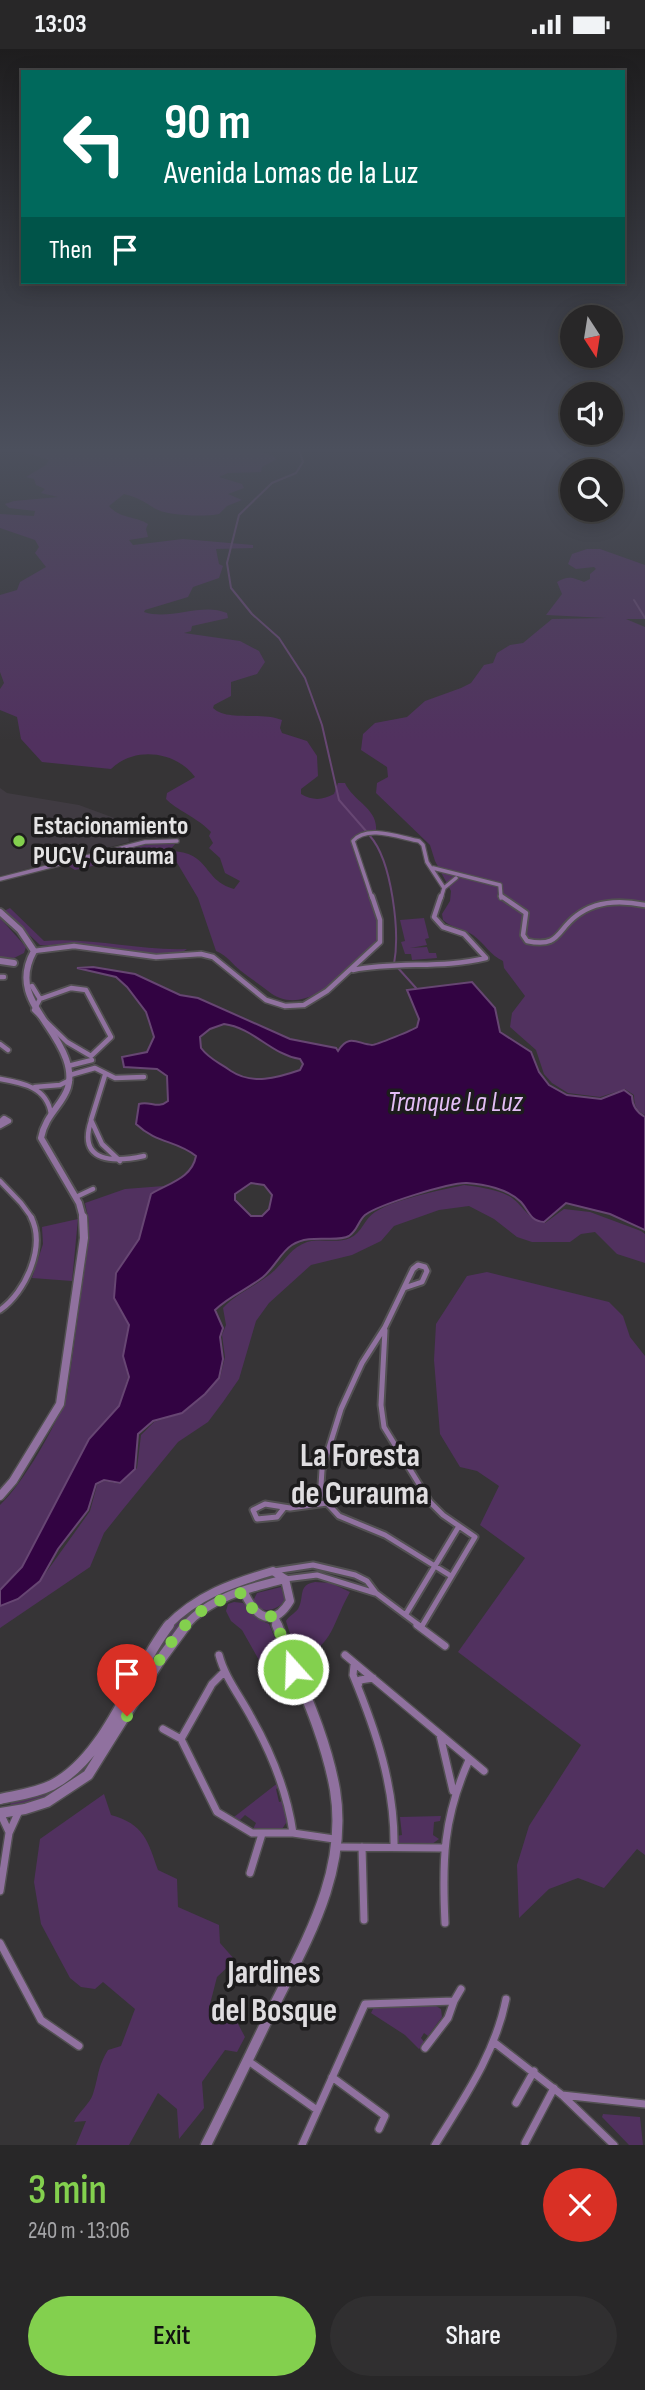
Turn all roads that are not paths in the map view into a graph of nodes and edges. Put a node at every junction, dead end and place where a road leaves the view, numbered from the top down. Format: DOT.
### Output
graph roads {
  1 [pos="177,841"];
  2 [pos="430,867"];
  3 [pos="457,877"];
  4 [pos="0,879"];
  5 [pos="444,888"];
  6 [pos="645,905"];
  7 [pos="0,912"];
  8 [pos="30,944"];
  9 [pos="47,948"];
  10 [pos="34,951"];
  11 [pos="20,959"];
  12 [pos="0,961"];
  13 [pos="348,972"];
  14 [pos="2,980"];
  15 [pos="32,986"];
  16 [pos="40,999"];
  17 [pos="41,1033"];
  18 [pos="0,1044"];
  19 [pos="8,1050"];
  20 [pos="91,1058"];
  21 [pos="68,1066"];
  22 [pos="95,1068"];
  23 [pos="105,1075"];
  24 [pos="70,1077"];
  25 [pos="144,1077"];
  26 [pos="0,1079"];
  27 [pos="60,1085"];
  28 [pos="32,1087"];
  29 [pos="69,1091"];
  30 [pos="49,1103"];
  31 [pos="59,1105"];
  32 [pos="51,1114"];
  33 [pos="91,1120"];
  34 [pos="144,1156"];
  35 [pos="120,1161"];
  36 [pos="0,1181"];
  37 [pos="93,1189"];
  38 [pos="76,1197"];
  39 [pos="404,1288"];
  40 [pos="0,1310"];
  41 [pos="385,1327"];
  42 [pos="0,1496"];
  43 [pos="327,1503"];
  44 [pos="284,1508"];
  45 [pos="459,1526"];
  46 [pos="435,1566"];
  47 [pos="273,1571"];
  48 [pos="451,1576"];
  49 [pos="285,1579"];
  50 [pos="244,1592"];
  51 [pos="376,1593"];
  52 [pos="406,1613"];
  53 [pos="274,1616"];
  54 [pos="422,1626"];
  55 [pos="445,1646"];
  56 [pos="219,1655"];
  57 [pos="345,1655"];
  58 [pos="354,1665"];
  59 [pos="223,1673"];
  60 [pos="373,1678"];
  61 [pos="358,1687"];
  62 [pos="163,1729"];
  63 [pos="439,1734"];
  64 [pos="181,1739"];
  65 [pos="468,1760"];
  66 [pos="484,1771"];
  67 [pos="453,1792"];
  68 [pos="0,1800"];
  69 [pos="19,1811"];
  70 [pos="0,1813"];
  71 [pos="9,1833"];
  72 [pos="293,1833"];
  73 [pos="262,1834"];
  74 [pos="338,1844"];
  75 [pos="362,1847"];
  76 [pos="394,1847"];
  77 [pos="442,1847"];
  78 [pos="2,1863"];
  79 [pos="250,1873"];
  80 [pos="0,1891"];
  81 [pos="364,1920"];
  82 [pos="445,1923"];
  83 [pos="0,1943"];
  84 [pos="461,1989"];
  85 [pos="506,1999"];
  86 [pos="454,2001"];
  87 [pos="495,2043"];
  88 [pos="79,2046"];
  89 [pos="425,2048"];
  90 [pos="247,2060"];
  91 [pos="534,2071"];
  92 [pos="332,2077"];
  93 [pos="554,2088"];
  94 [pos="562,2095"];
  95 [pos="516,2103"];
  96 [pos="645,2104"];
  97 [pos="317,2110"];
  98 [pos="379,2129"];
  99 [pos="525,2143"];
  100 [pos="206,2145"];
  101 [pos="302,2145"];
  102 [pos="435,2145"];
  103 [pos="614,2145"];
  1 -- 4 [label="street"];
  2 -- 3 [label="street"];
  2 -- 5 [label="street"];
  2 -- 13 [label="street"];
  3 -- 5 [label="street"];
  3 -- 6 [label="street"];
  5 -- 13 [label="street"];
  7 -- 8 [label="street"];
  8 -- 9 [label="street"];
  8 -- 10 [label="street"];
  8 -- 11 [label="street"];
  9 -- 10 [label="street"];
  9 -- 13 [label="street"];
  10 -- 11 [label="street"];
  11 -- 12 [label="street"];
  11 -- 14 [label="street"];
  15 -- 16 [label="street"];
  16 -- 20 [label="street"];
  16 -- 20 [label="street"];
  17 -- 21 [label="street"];
  18 -- 19 [label="street"];
  20 -- 21 [label="street"];
  20 -- 22 [label="street"];
  21 -- 24 [label="street"];
  22 -- 23 [label="street"];
  22 -- 24 [label="street"];
  23 -- 25 [label="street"];
  23 -- 33 [label="street"];
  24 -- 27 [label="street"];
  24 -- 29 [label="street"];
  26 -- 28 [label="street"];
  27 -- 28 [label="street"];
  27 -- 29 [label="street"];
  28 -- 30 [label="street"];
  29 -- 31 [label="street"];
  30 -- 31 [label="street"];
  30 -- 32 [label="street"];
  31 -- 32 [label="street"];
  32 -- 38 [label="street"];
  33 -- 35 [label="street"];
  33 -- 35 [label="street"];
  34 -- 35 [label="street"];
  36 -- 40 [label="street"];
  37 -- 38 [label="street"];
  38 -- 42 [label="street"];
  39 -- 39 [label="street"];
  39 -- 41 [label="street"];
  41 -- 43 [label="street"];
  41 -- 45 [label="street"];
  43 -- 44 [label="street"];
  43 -- 46 [label="street"];
  44 -- 44 [label="street"];
  45 -- 46 [label="street"];
  45 -- 48 [label="street"];
  46 -- 48 [label="street"];
  46 -- 52 [label="street"];
  47 -- 49 [label="street"];
  47 -- 51 [label="street"];
  47 -- 68 [label="street"];
  48 -- 54 [label="street"];
  49 -- 50 [label="street"];
  49 -- 51 [label="street"];
  49 -- 53 [label="street"];
  50 -- 53 [label="street"];
  50 -- 69 [label="street"];
  51 -- 52 [label="street"];
  52 -- 54 [label="street"];
  53 -- 74 [label="street"];
  54 -- 55 [label="street"];
  56 -- 59 [label="street"];
  57 -- 58 [label="street"];
  58 -- 60 [label="street"];
  58 -- 61 [label="street"];
  59 -- 64 [label="street"];
  59 -- 72 [label="street"];
  60 -- 61 [label="street"];
  60 -- 63 [label="street"];
  61 -- 76 [label="street"];
  62 -- 64 [label="street"];
  63 -- 65 [label="street"];
  63 -- 67 [label="street"];
  64 -- 73 [label="street"];
  65 -- 66 [label="street"];
  65 -- 67 [label="street"];
  67 -- 77 [label="street"];
  69 -- 70 [label="street"];
  69 -- 71 [label="street"];
  70 -- 71 [label="street"];
  71 -- 78 [label="street"];
  72 -- 73 [label="street"];
  72 -- 74 [label="street"];
  73 -- 79 [label="street"];
  74 -- 75 [label="street"];
  74 -- 90 [label="street"];
  75 -- 76 [label="street"];
  75 -- 81 [label="street"];
  76 -- 77 [label="street"];
  77 -- 82 [label="street"];
  78 -- 80 [label="street"];
  83 -- 88 [label="street"];
  84 -- 86 [label="street"];
  85 -- 87 [label="street"];
  86 -- 89 [label="street"];
  86 -- 92 [label="street"];
  87 -- 91 [label="street"];
  87 -- 102 [label="street"];
  90 -- 97 [label="street"];
  90 -- 100 [label="street"];
  91 -- 93 [label="street"];
  91 -- 95 [label="street"];
  92 -- 97 [label="street"];
  92 -- 98 [label="street"];
  93 -- 94 [label="street"];
  93 -- 99 [label="street"];
  94 -- 96 [label="street"];
  94 -- 103 [label="street"];
  97 -- 101 [label="street"];
}
